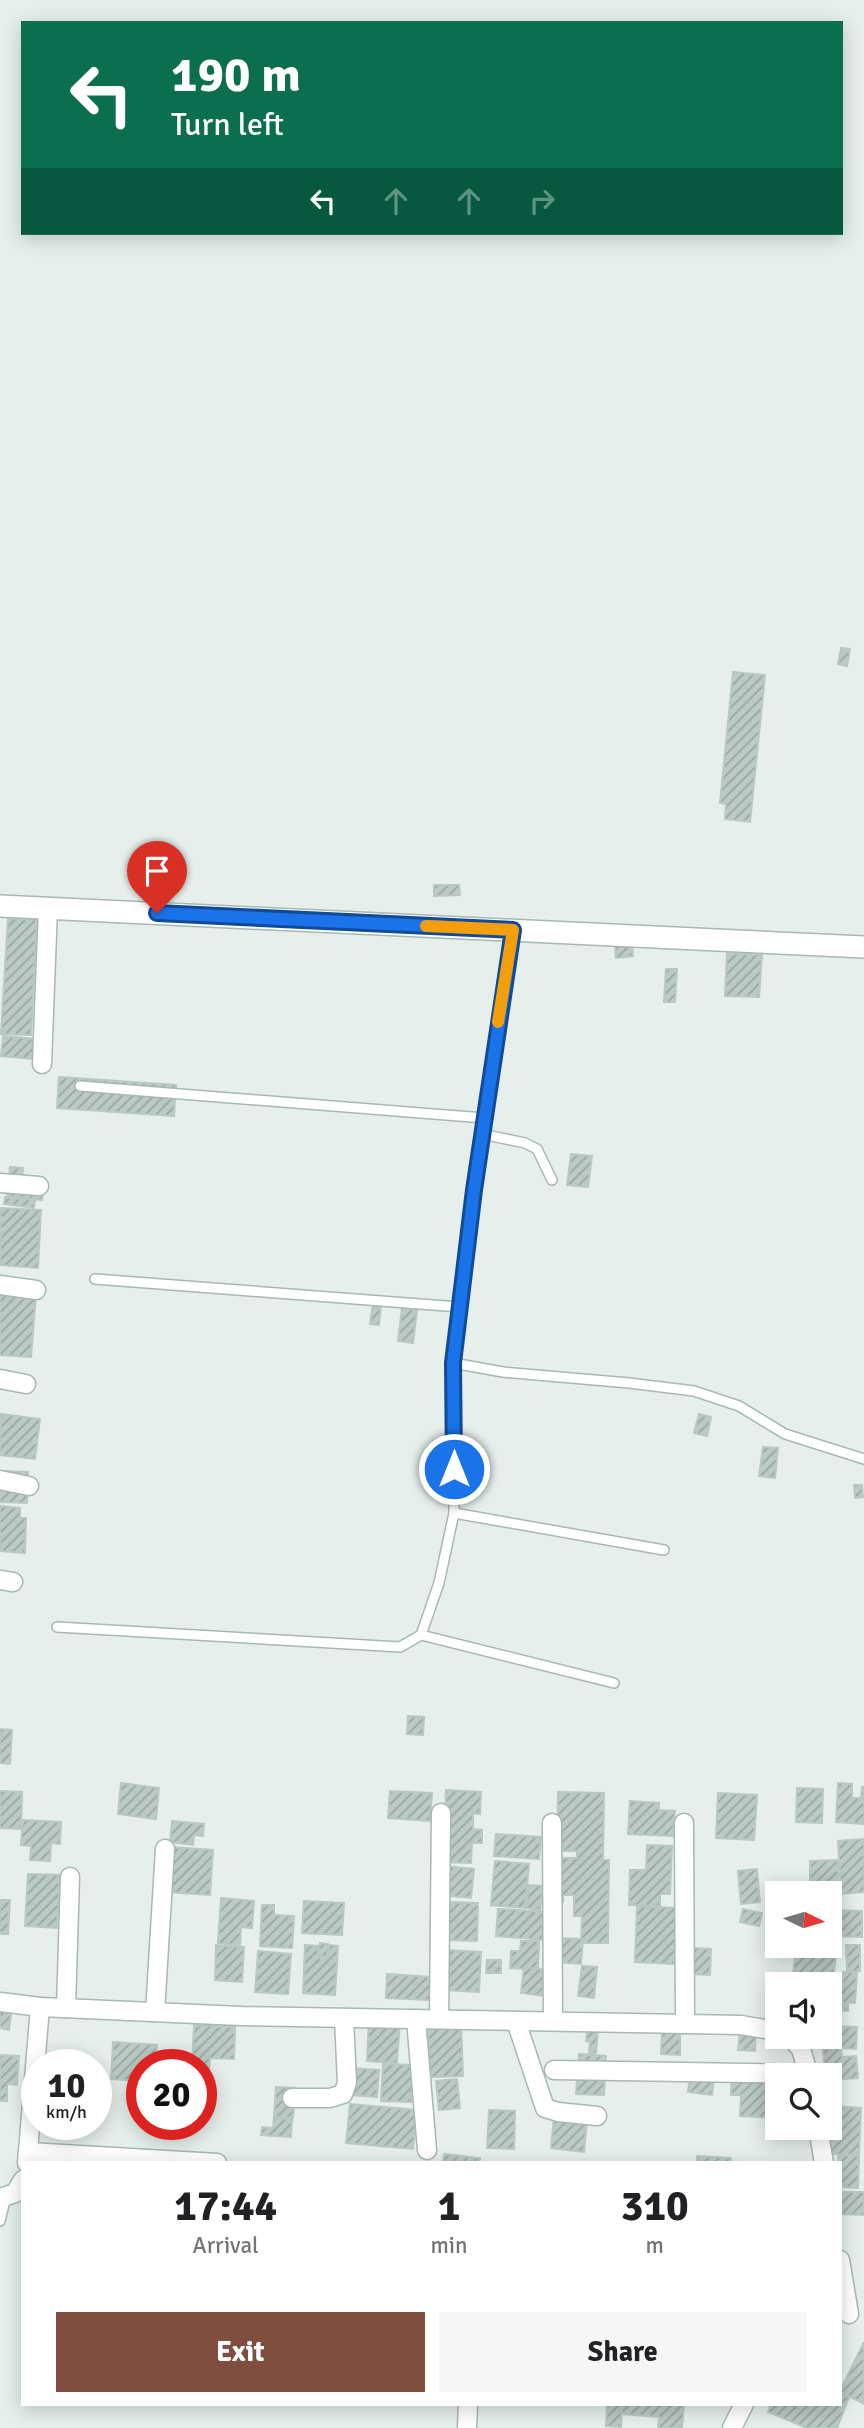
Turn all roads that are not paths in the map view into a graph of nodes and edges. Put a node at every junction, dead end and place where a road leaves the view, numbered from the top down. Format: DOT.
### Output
graph roads {
  1 [pos="0,905"];
  2 [pos="48,908"];
  3 [pos="513,930"];
  4 [pos="864,947"];
  5 [pos="42,1064"];
  6 [pos="80,1086"];
  7 [pos="484,1118"];
  8 [pos="482,1134"];
  9 [pos="552,1180"];
  10 [pos="0,1183"];
  11 [pos="40,1186"];
  12 [pos="95,1279"];
  13 [pos="0,1285"];
  14 [pos="36,1290"];
  15 [pos="459,1307"];
  16 [pos="453,1363"];
  17 [pos="0,1379"];
  18 [pos="26,1384"];
  19 [pos="864,1459"];
  20 [pos="0,1480"];
  21 [pos="29,1486"];
  22 [pos="454,1513"];
  23 [pos="664,1550"];
  24 [pos="57,1627"];
  25 [pos="421,1635"];
  26 [pos="614,1683"];
  27 [pos="440,1814"];
  28 [pos="552,1823"];
  29 [pos="684,1823"];
  30 [pos="165,1849"];
  31 [pos="70,1877"];
  32 [pos="0,2002"];
  33 [pos="40,2007"];
  34 [pos="66,2008"];
  35 [pos="155,2012"];
  36 [pos="344,2018"];
  37 [pos="416,2019"];
  38 [pos="439,2020"];
  39 [pos="516,2021"];
  40 [pos="553,2021"];
  41 [pos="685,2024"];
  42 [pos="765,2029"];
  43 [pos="554,2070"];
  44 [pos="765,2074"];
  45 [pos="292,2098"];
  46 [pos="597,2116"];
  47 [pos="820,2140"];
  48 [pos="428,2150"];
  49 [pos="28,2158"];
  50 [pos="141,2161"];
  51 [pos="824,2161"];
  52 [pos="21,2183"];
  53 [pos="3,2197"];
  54 [pos="0,2221"];
  55 [pos="843,2294"];
  56 [pos="851,2313"];
  57 [pos="468,2406"];
  58 [pos="743,2406"];
  59 [pos="467,2428"];
  60 [pos="732,2428"];
  1 -- 2 [label="street"];
  2 -- 3 [label="street"];
  2 -- 5 [label="street"];
  3 -- 4 [label="street"];
  3 -- 7 [label="lane"];
  6 -- 7 [label="lane"];
  7 -- 8 [label="lane"];
  8 -- 9 [label="lane"];
  8 -- 15 [label="lane"];
  10 -- 11 [label="street"];
  12 -- 15 [label="lane"];
  13 -- 14 [label="street"];
  15 -- 16 [label="lane"];
  16 -- 19 [label="lane"];
  16 -- 22 [label="lane"];
  17 -- 18 [label="street"];
  20 -- 21 [label="street"];
  22 -- 23 [label="lane"];
  22 -- 25 [label="lane"];
  24 -- 25 [label="lane"];
  25 -- 26 [label="lane"];
  27 -- 38 [label="street"];
  28 -- 40 [label="street"];
  29 -- 41 [label="street"];
  30 -- 35 [label="street"];
  31 -- 34 [label="street"];
  32 -- 33 [label="street"];
  33 -- 34 [label="street"];
  33 -- 49 [label="street"];
  34 -- 35 [label="street"];
  35 -- 36 [label="street"];
  36 -- 37 [label="street"];
  36 -- 45 [label="street"];
  37 -- 38 [label="street"];
  37 -- 48 [label="street"];
  38 -- 39 [label="street"];
  39 -- 40 [label="street"];
  39 -- 46 [label="street"];
  40 -- 41 [label="street"];
  41 -- 42 [label="street"];
  43 -- 44 [label="street"];
  47 -- 51 [label="street"];
  49 -- 50 [label="street"];
  52 -- 53 [label="street"];
  53 -- 54 [label="lane"];
  55 -- 56 [label="street"];
  57 -- 59 [label="street"];
  58 -- 60 [label="street"];
}
